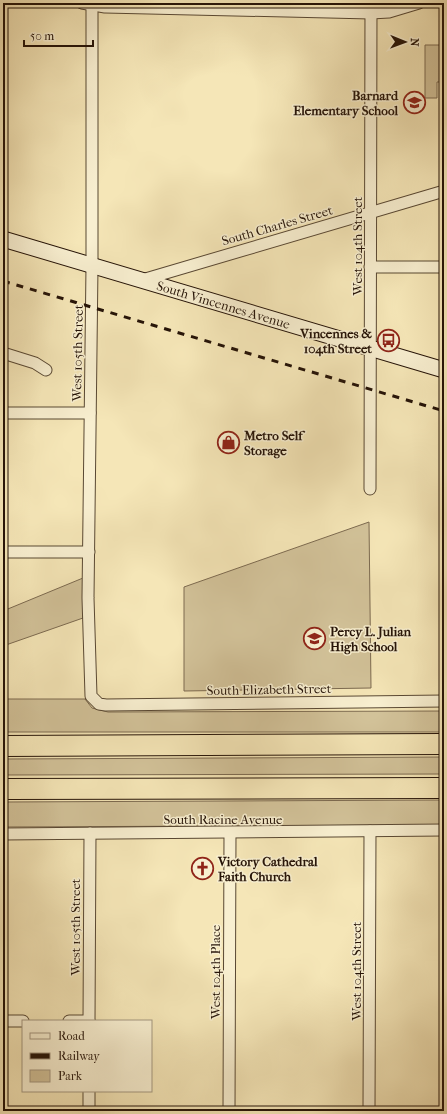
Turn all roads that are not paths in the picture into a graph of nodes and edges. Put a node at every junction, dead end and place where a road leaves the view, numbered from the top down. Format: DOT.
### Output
graph roads {
  1 [pos="419,3"];
  2 [pos="89,4"];
  3 [pos="371,8"];
  4 [pos="444,191"];
  5 [pos="371,212"];
  6 [pos="3,239"];
  7 [pos="92,266"];
  8 [pos="370,267"];
  9 [pos="444,267"];
  10 [pos="142,280"];
  11 [pos="371,347"];
  12 [pos="3,353"];
  13 [pos="46,370"];
  14 [pos="444,370"];
  15 [pos="3,413"];
  16 [pos="90,413"];
  17 [pos="370,489"];
  18 [pos="3,552"];
  19 [pos="89,552"];
  20 [pos="95,701"];
  21 [pos="444,701"];
  22 [pos="444,744"];
  23 [pos="3,746"];
  24 [pos="444,788"];
  25 [pos="3,789"];
  26 [pos="444,830"];
  27 [pos="370,831"];
  28 [pos="90,833"];
  29 [pos="230,833"];
  30 [pos="3,834"];
  31 [pos="89,1020"];
  32 [pos="3,1021"];
  33 [pos="22,1021"];
  34 [pos="89,1092"];
  35 [pos="89,1111"];
  36 [pos="229,1111"];
  37 [pos="369,1111"];
  1 -- 3 [label="street"];
  2 -- 3 [label="street"];
  2 -- 7 [label="street, West 105th Street"];
  3 -- 5 [label="street, West 104th Street"];
  4 -- 5 [label="street, South Charles Street"];
  5 -- 8 [label="street, West 104th Street"];
  5 -- 10 [label="street, South Charles Street"];
  6 -- 7 [label="main road, South Vincennes Avenue"];
  7 -- 10 [label="main road, South Vincennes Avenue"];
  7 -- 16 [label="street, West 105th Street"];
  8 -- 9 [label="street"];
  8 -- 11 [label="street, West 104th Street"];
  10 -- 11 [label="main road, South Vincennes Avenue"];
  11 -- 14 [label="main road, South Vincennes Avenue"];
  11 -- 17 [label="street, West 104th Street"];
  12 -- 13 [label="street"];
  15 -- 16 [label="street"];
  16 -- 19 [label="street, West 105th Street"];
  18 -- 19 [label="street"];
  19 -- 20 [label="street, West 105th Street"];
  20 -- 21 [label="street, South Elizabeth Street"];
  22 -- 23 [label="highway"];
  24 -- 25 [label="highway"];
  26 -- 27 [label="street, South Racine Avenue"];
  27 -- 29 [label="street, South Racine Avenue"];
  27 -- 37 [label="street, West 104th Street"];
  28 -- 29 [label="street, South Racine Avenue"];
  28 -- 30 [label="street, South Racine Avenue"];
  28 -- 31 [label="street, West 105th Street"];
  29 -- 36 [label="street, West 104th Place"];
  32 -- 33 [label="street"];
  34 -- 35 [label="street"];
}
